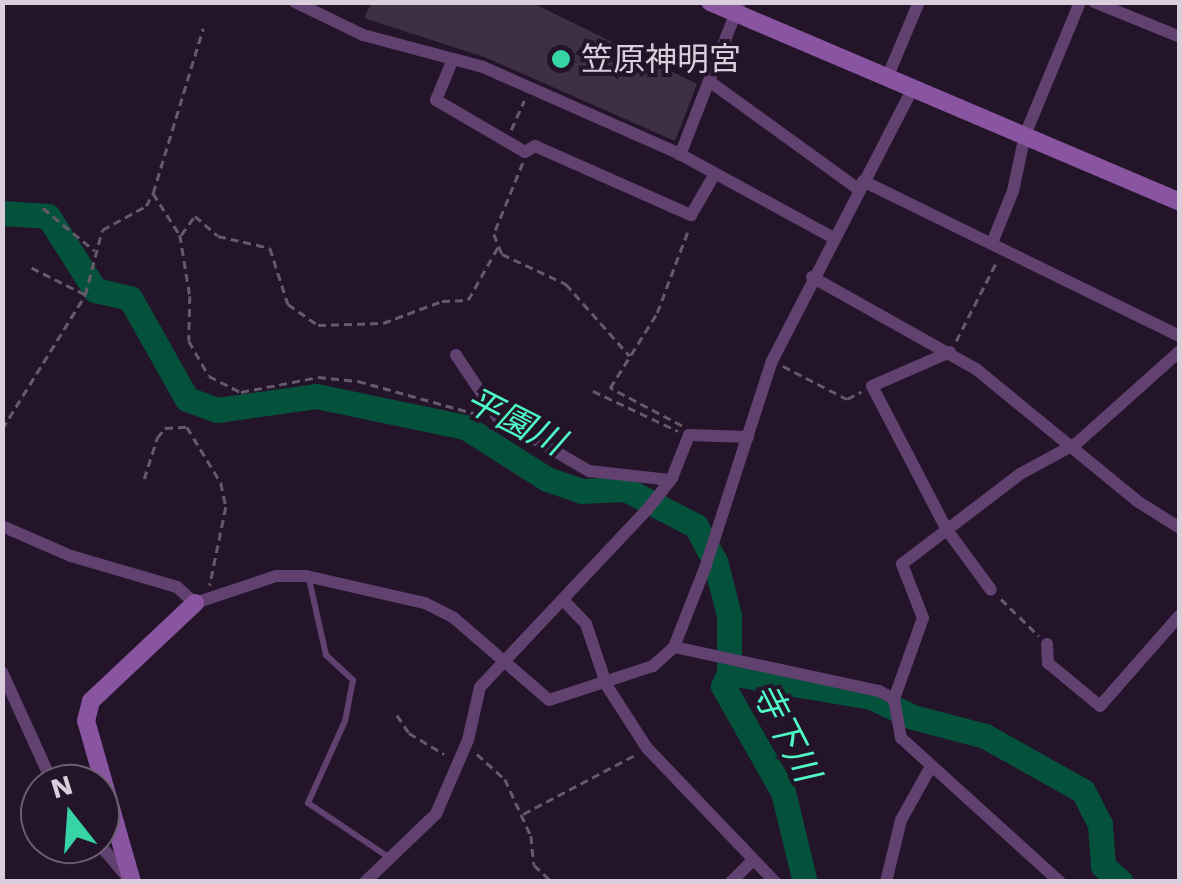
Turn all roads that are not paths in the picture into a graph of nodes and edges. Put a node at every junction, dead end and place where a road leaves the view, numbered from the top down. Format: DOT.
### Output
graph roads {
  1 [pos="295,2"];
  2 [pos="710,2"];
  3 [pos="918,2"];
  4 [pos="1080,2"];
  5 [pos="1094,2"];
  6 [pos="738,8"];
  7 [pos="1180,36"];
  8 [pos="453,59"];
  9 [pos="888,78"];
  10 [pos="709,81"];
  11 [pos="913,88"];
  12 [pos="1024,135"];
  13 [pos="680,155"];
  14 [pos="713,176"];
  15 [pos="860,185"];
  16 [pos="1180,202"];
  17 [pos="832,238"];
  18 [pos="997,246"];
  19 [pos="812,277"];
  20 [pos="1180,336"];
  21 [pos="1180,351"];
  22 [pos="950,352"];
  23 [pos="456,355"];
  24 [pos="748,437"];
  25 [pos="1067,446"];
  26 [pos="666,486"];
  27 [pos="2,526"];
  28 [pos="1180,528"];
  29 [pos="948,530"];
  30 [pos="310,576"];
  31 [pos="991,590"];
  32 [pos="203,599"];
  33 [pos="564,602"];
  34 [pos="1180,616"];
  35 [pos="1047,644"];
  36 [pos="674,647"];
  37 [pos="503,661"];
  38 [pos="2,672"];
  39 [pos="607,686"];
  40 [pos="894,699"];
  41 [pos="44,764"];
  42 [pos="929,770"];
  43 [pos="388,856"];
  44 [pos="752,861"];
  45 [pos="132,882"];
  46 [pos="365,882"];
  47 [pos="731,882"];
  48 [pos="775,882"];
  49 [pos="886,882"];
  50 [pos="1060,882"];
  1 -- 8 [label="street"];
  2 -- 6 [label="street"];
  3 -- 9 [label="street"];
  4 -- 12 [label="street"];
  5 -- 7 [label="street"];
  6 -- 9 [label="street"];
  6 -- 10 [label="street"];
  8 -- 13 [label="street"];
  8 -- 14 [label="street"];
  9 -- 11 [label="street"];
  10 -- 13 [label="street"];
  10 -- 15 [label="street"];
  11 -- 12 [label="street"];
  11 -- 15 [label="street"];
  12 -- 16 [label="street"];
  12 -- 18 [label="street"];
  13 -- 14 [label="street"];
  14 -- 17 [label="street"];
  15 -- 17 [label="street"];
  15 -- 18 [label="street"];
  17 -- 19 [label="street"];
  18 -- 20 [label="street"];
  19 -- 22 [label="street"];
  19 -- 24 [label="street"];
  21 -- 25 [label="street"];
  22 -- 25 [label="street"];
  22 -- 29 [label="street"];
  23 -- 26 [label="street"];
  24 -- 26 [label="street"];
  24 -- 36 [label="street"];
  25 -- 28 [label="street"];
  25 -- 29 [label="street"];
  26 -- 33 [label="street"];
  27 -- 32 [label="street"];
  29 -- 31 [label="street"];
  29 -- 40 [label="street"];
  30 -- 32 [label="street"];
  30 -- 37 [label="street"];
  30 -- 43 [label="lane"];
  32 -- 45 [label="street"];
  33 -- 37 [label="street"];
  33 -- 39 [label="street"];
  34 -- 35 [label="street"];
  36 -- 39 [label="street"];
  36 -- 40 [label="street"];
  37 -- 39 [label="street"];
  37 -- 43 [label="street"];
  38 -- 41 [label="street"];
  39 -- 44 [label="street"];
  40 -- 42 [label="street"];
  42 -- 49 [label="street"];
  42 -- 50 [label="street"];
  43 -- 46 [label="street"];
  44 -- 47 [label="street"];
  44 -- 48 [label="street"];
}
